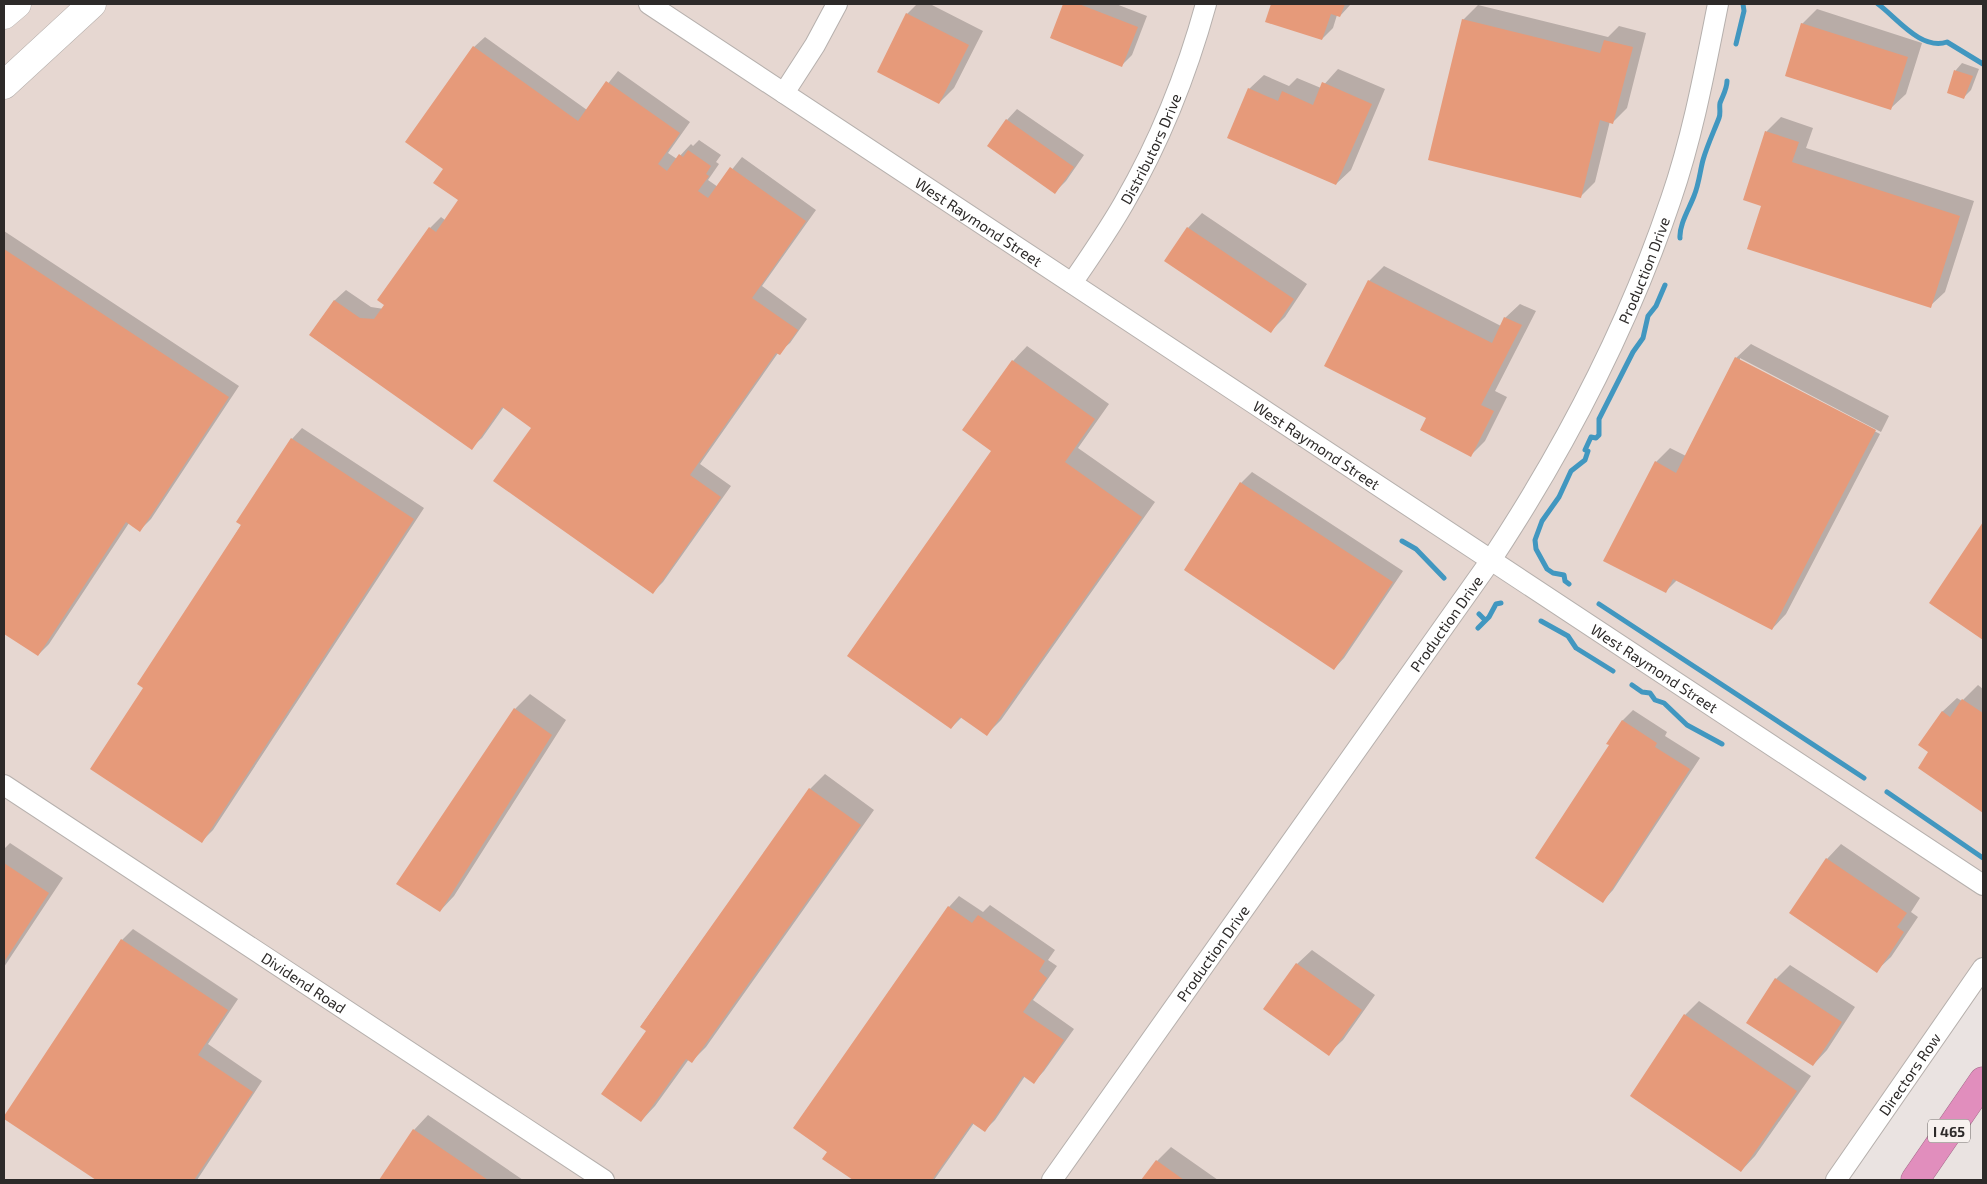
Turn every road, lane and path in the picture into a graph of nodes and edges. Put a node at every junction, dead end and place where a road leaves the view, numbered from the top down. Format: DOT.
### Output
graph roads {
  1 [pos="16,4"];
  2 [pos="92,4"];
  3 [pos="649,4"];
  4 [pos="837,4"];
  5 [pos="1206,4"];
  6 [pos="1718,4"];
  7 [pos="4,15"];
  8 [pos="4,85"];
  9 [pos="784,92"];
  10 [pos="1072,283"];
  11 [pos="1491,560"];
  12 [pos="4,785"];
  13 [pos="1983,885"];
  14 [pos="1983,968"];
  15 [pos="1983,1081"];
  16 [pos="604,1180"];
  17 [pos="1052,1180"];
  18 [pos="1836,1180"];
  19 [pos="1915,1180"];
  1 -- 7 [label="street"];
  2 -- 8 [label="street"];
  3 -- 9 [label="street, West Raymond Street"];
  4 -- 9 [label="street"];
  5 -- 10 [label="street, Distributors Drive"];
  6 -- 11 [label="street, Production Drive"];
  9 -- 10 [label="street, West Raymond Street"];
  10 -- 11 [label="street, West Raymond Street"];
  11 -- 13 [label="street, West Raymond Street"];
  11 -- 17 [label="street, Production Drive"];
  12 -- 16 [label="street, Dividend Road"];
  14 -- 18 [label="street, Directors Row"];
  15 -- 19 [label="highway, I 465"];
}
